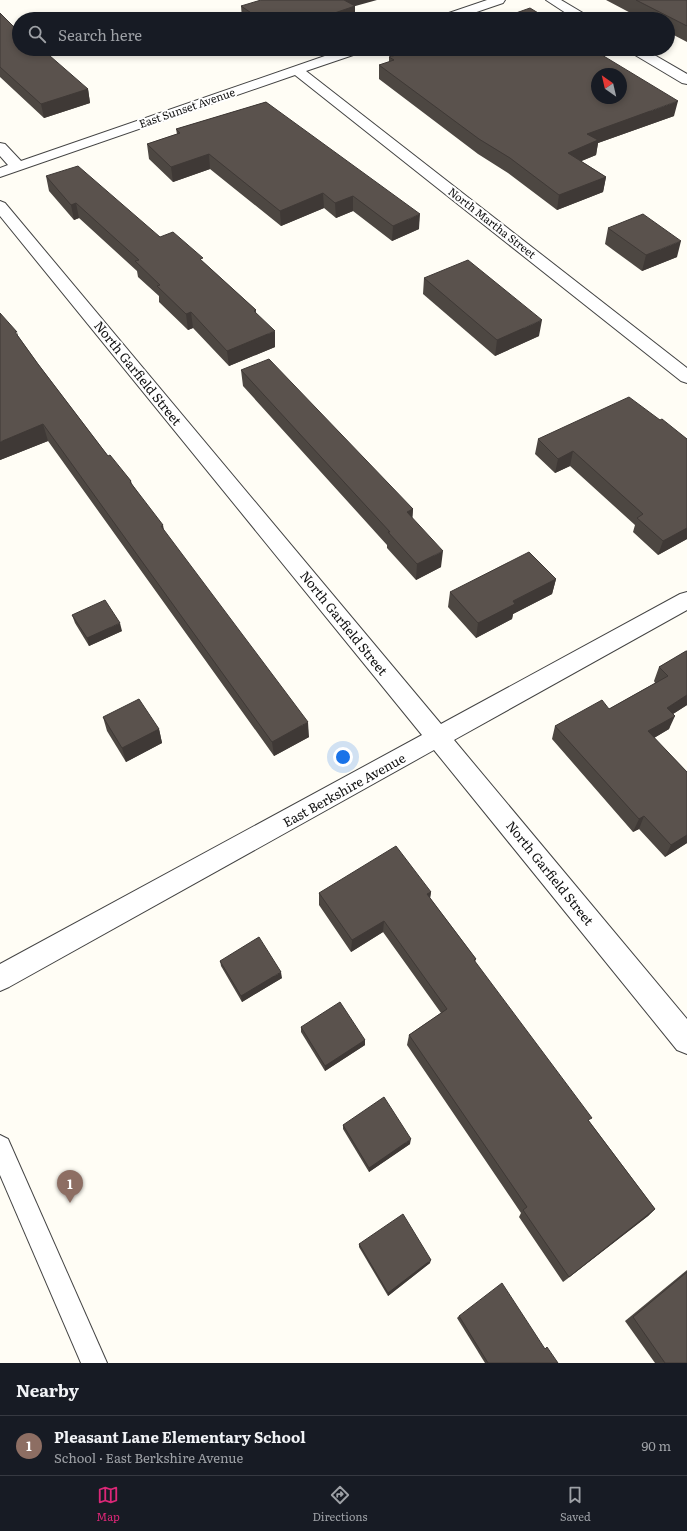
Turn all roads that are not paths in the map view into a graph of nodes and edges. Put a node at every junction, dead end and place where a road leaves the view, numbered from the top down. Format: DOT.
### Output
graph roads {
  1 [pos="499,0"];
  2 [pos="552,0"];
  3 [pos="464,12"];
  4 [pos="572,12"];
  5 [pos="336,56"];
  6 [pos="646,56"];
  7 [pos="297,70"];
  8 [pos="687,80"];
  9 [pos="0,147"];
  10 [pos="18,167"];
  11 [pos="0,173"];
  12 [pos="0,206"];
  13 [pos="687,377"];
  14 [pos="687,600"];
  15 [pos="438,738"];
  16 [pos="0,978"];
  17 [pos="687,1040"];
  18 [pos="0,1147"];
  19 [pos="94,1363"];
  1 -- 3 [label="street"];
  2 -- 4 [label="street"];
  5 -- 7 [label="street, East Sunset Avenue"];
  6 -- 8 [label="street"];
  7 -- 10 [label="street, East Sunset Avenue"];
  7 -- 13 [label="street, North Martha Street"];
  9 -- 10 [label="street"];
  10 -- 11 [label="street, East Sunset Avenue"];
  12 -- 15 [label="street, North Garfield Street"];
  14 -- 15 [label="street, East Berkshire Avenue"];
  15 -- 16 [label="street, East Berkshire Avenue"];
  15 -- 17 [label="street, North Garfield Street"];
  18 -- 19 [label="lane"];
}
